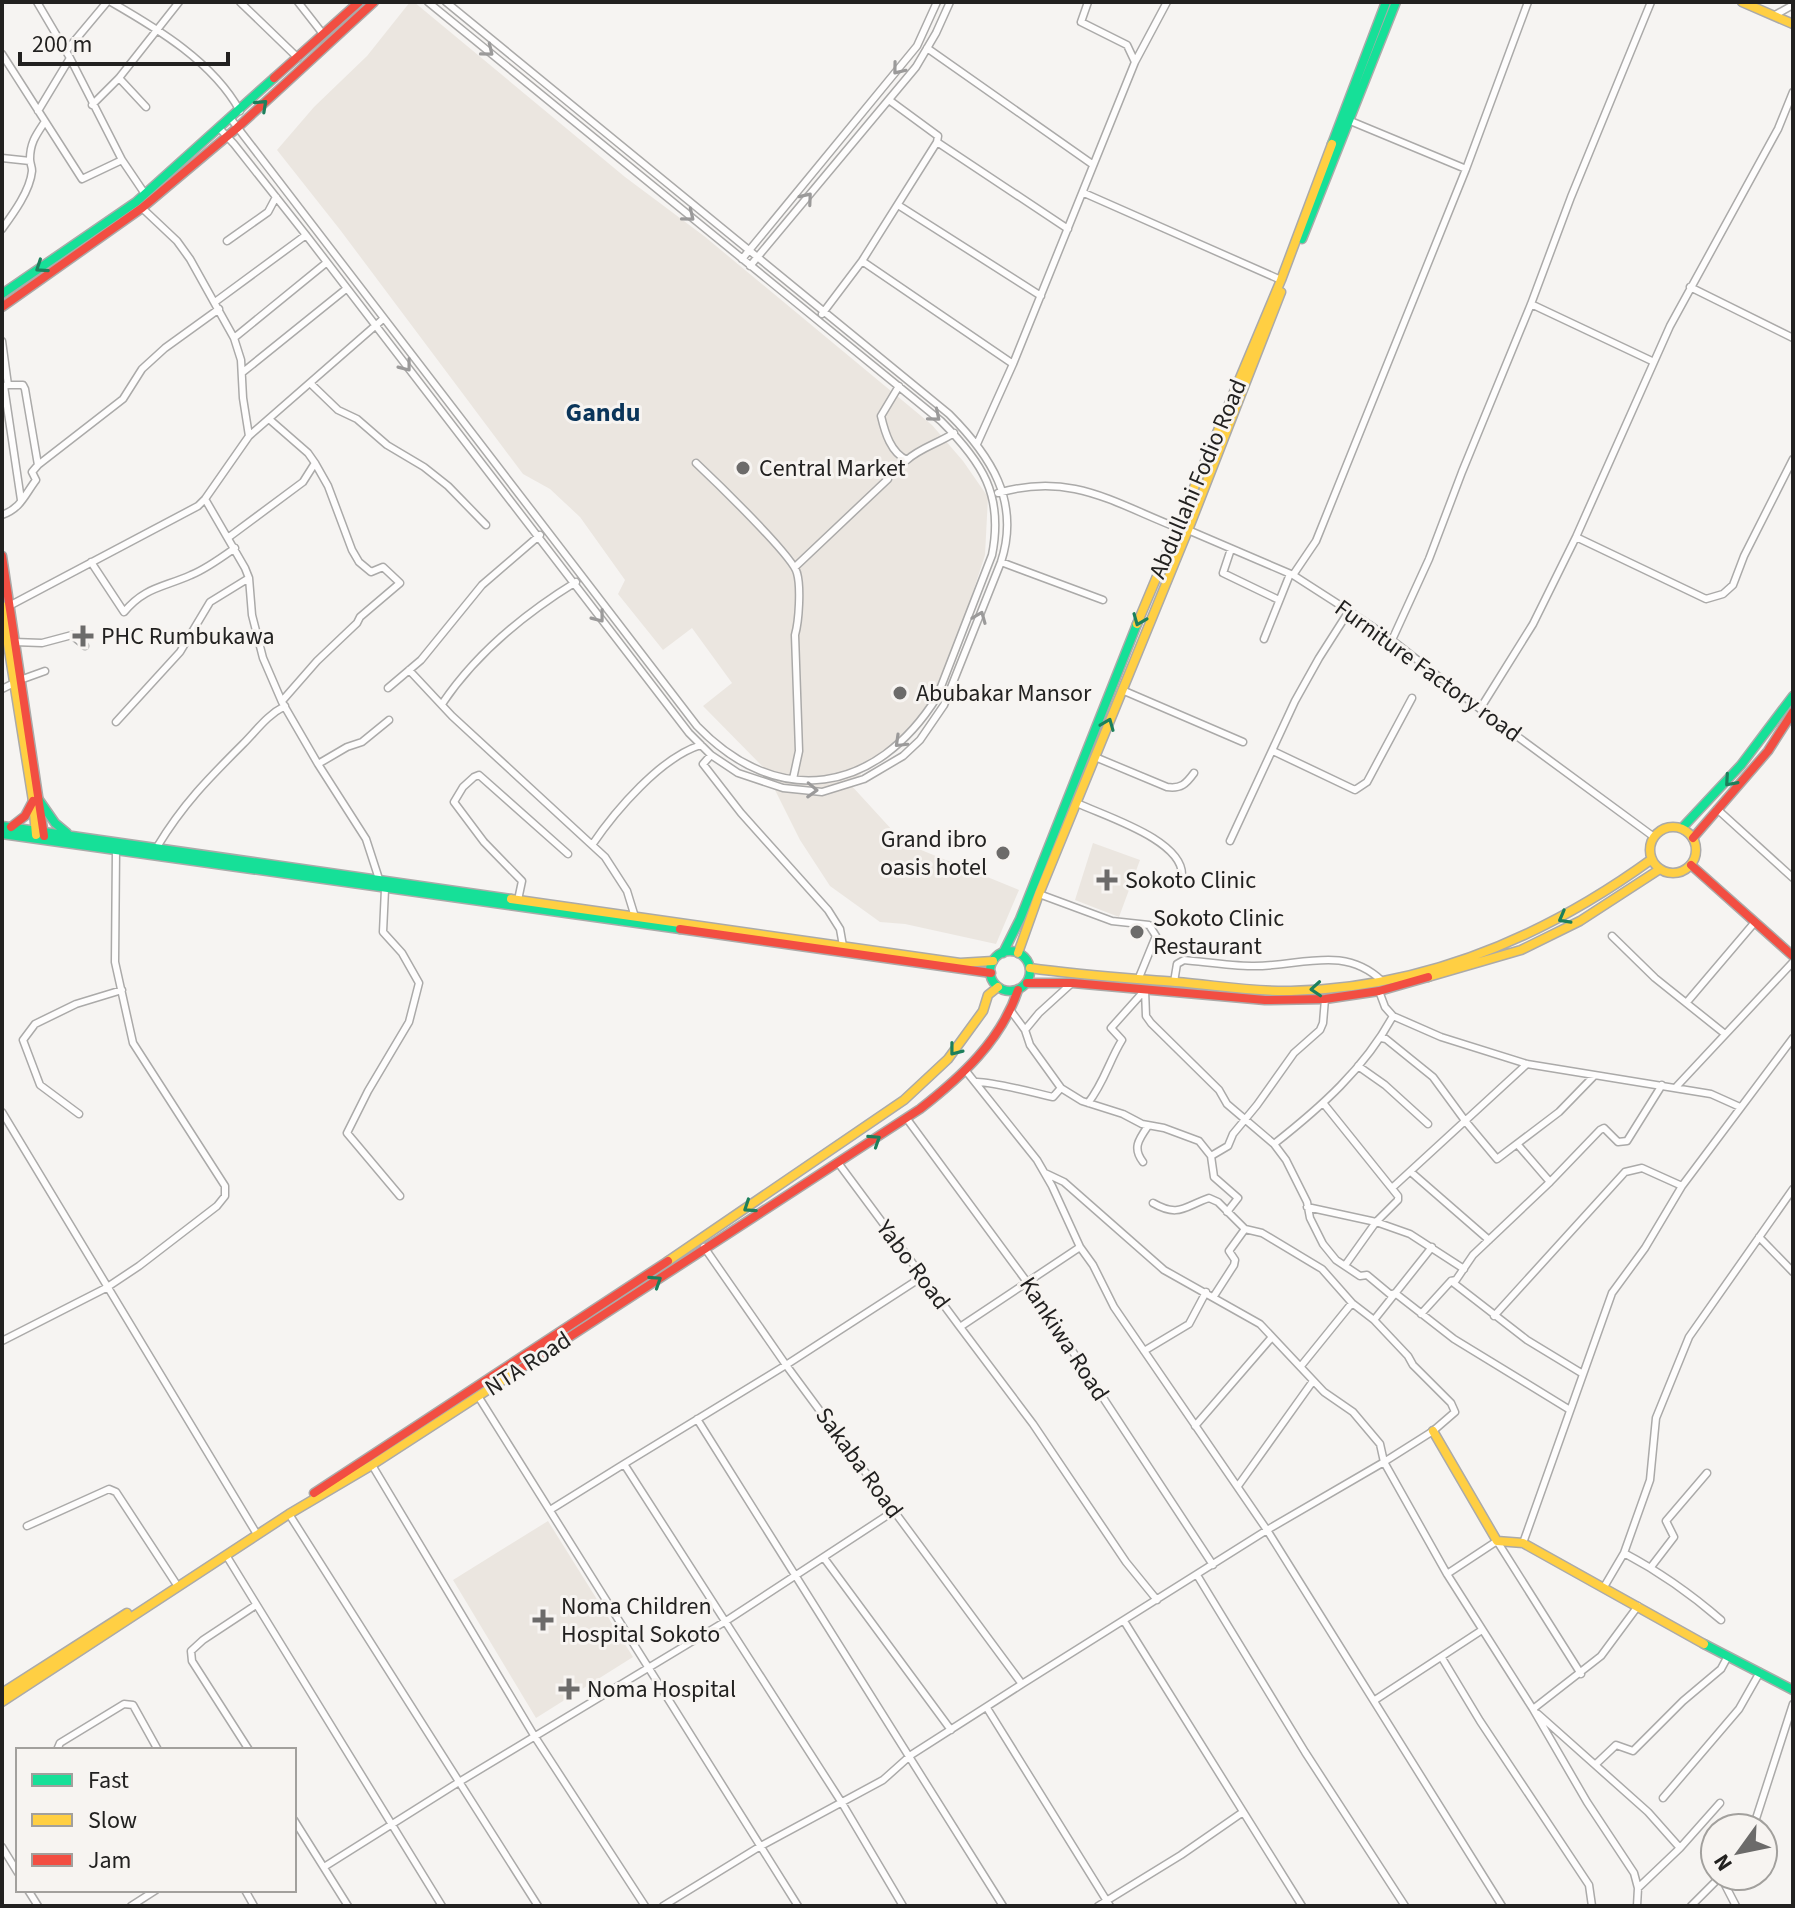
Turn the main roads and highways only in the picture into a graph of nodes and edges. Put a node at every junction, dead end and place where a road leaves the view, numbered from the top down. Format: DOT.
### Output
graph roads {
  1 [pos="359,2"];
  2 [pos="374,2"];
  3 [pos="1386,2"];
  4 [pos="1396,2"];
  5 [pos="1742,2"];
  6 [pos="1793,24"];
  7 [pos="2,294"];
  8 [pos="2,307"];
  9 [pos="2,556"];
  10 [pos="6,606"];
  11 [pos="17,682"];
  12 [pos="1793,696"];
  13 [pos="1793,712"];
  14 [pos="36,800"];
  15 [pos="6,826"];
  16 [pos="1682,828"];
  17 [pos="2,834"];
  18 [pos="40,835"];
  19 [pos="70,836"];
  20 [pos="1693,838"];
  21 [pos="1652,859"];
  22 [pos="1691,865"];
  23 [pos="1660,869"];
  24 [pos="1003,953"];
  25 [pos="1018,953"];
  26 [pos="1793,956"];
  27 [pos="993,961"];
  28 [pos="1030,968"];
  29 [pos="991,973"];
  30 [pos="1027,983"];
  31 [pos="998,987"];
  32 [pos="1018,990"];
  33 [pos="1433,1431"];
  34 [pos="1793,1690"];
  35 [pos="2,1693"];
  36 [pos="2,1702"];
  1 -- 7 [label="main road, one-way"];
  8 -- 2 [label="main road, one-way"];
  3 -- 24 [label="main road, Abdullahi Fodio Road, one-way"];
  25 -- 4 [label="main road, Abdullahi Fodio Road, one-way"];
  5 -- 6 [label="main road"];
  9 -- 10 [label="main road"];
  10 -- 11 [label="main road"];
  10 -- 11 [label="main road"];
  11 -- 14 [label="main road"];
  12 -- 16 [label="main road, one-way"];
  13 -- 20 [label="main road"];
  14 -- 15 [label="main road"];
  14 -- 18 [label="main road"];
  14 -- 19 [label="main road"];
  15 -- 18 [label="main road"];
  16 -- 20 [label="main road"];
  16 -- 21 [label="main road"];
  17 -- 18 [label="main road"];
  18 -- 19 [label="main road"];
  18 -- 29 [label="main road"];
  19 -- 27 [label="main road"];
  20 -- 22 [label="main road"];
  21 -- 23 [label="main road"];
  21 -- 28 [label="main road, one-way"];
  22 -- 23 [label="main road"];
  22 -- 26 [label="main road"];
  23 -- 30 [label="main road"];
  24 -- 25 [label="main road"];
  24 -- 27 [label="main road"];
  25 -- 28 [label="main road"];
  27 -- 29 [label="main road"];
  28 -- 30 [label="main road"];
  29 -- 31 [label="main road"];
  30 -- 32 [label="main road"];
  31 -- 32 [label="main road"];
  31 -- 35 [label="main road, NTA Road, one-way"];
  36 -- 32 [label="main road, NTA Road, one-way"];
  33 -- 34 [label="main road"];
}
